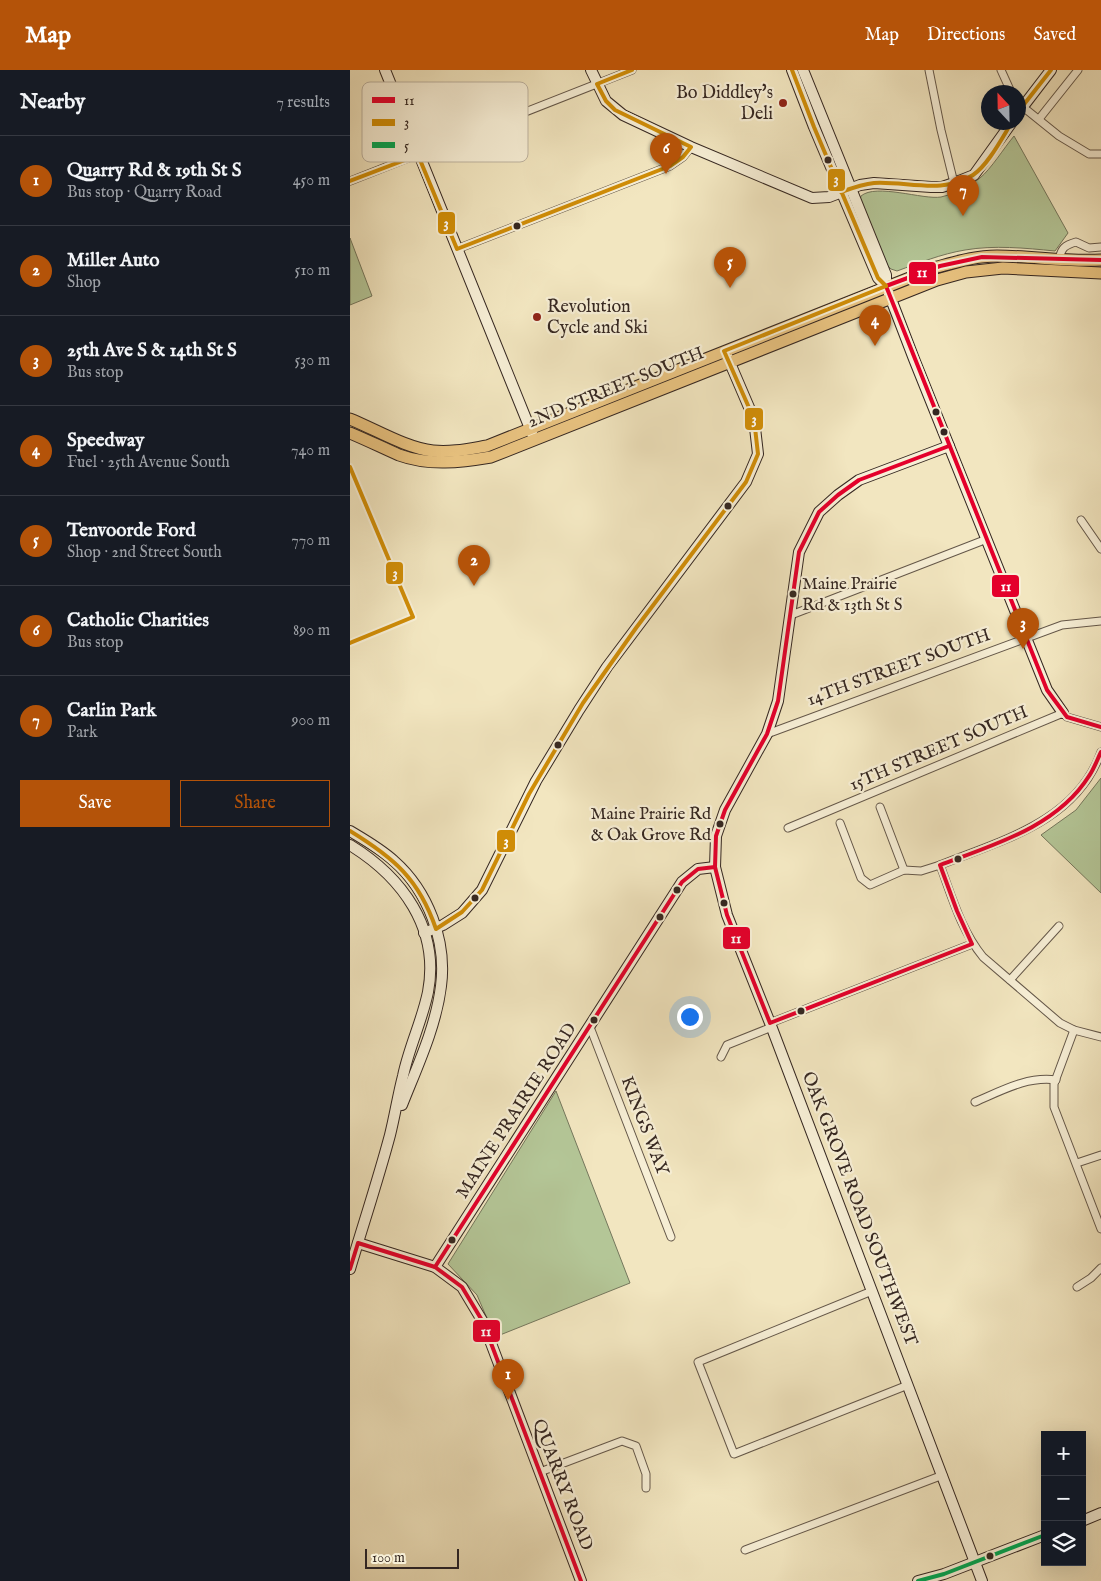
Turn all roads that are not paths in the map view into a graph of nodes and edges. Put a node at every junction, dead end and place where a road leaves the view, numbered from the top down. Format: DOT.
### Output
graph roads {
  1 [pos="385,70"];
  2 [pos="591,70"];
  3 [pos="632,70"];
  4 [pos="792,70"];
  5 [pos="803,70"];
  6 [pos="929,70"];
  7 [pos="1001,70"];
  8 [pos="1051,70"];
  9 [pos="1078,70"];
  10 [pos="390,82"];
  11 [pos="597,84"];
  12 [pos="1008,85"];
  13 [pos="1026,102"];
  14 [pos="528,111"];
  15 [pos="1026,113"];
  16 [pos="1039,120"];
  17 [pos="1006,130"];
  18 [pos="691,147"];
  19 [pos="1101,154"];
  20 [pos="398,162"];
  21 [pos="421,162"];
  22 [pos="350,181"];
  23 [pos="954,183"];
  24 [pos="846,191"];
  25 [pos="1101,247"];
  26 [pos="457,250"];
  27 [pos="1059,260"];
  28 [pos="1101,260"];
  29 [pos="1101,273"];
  30 [pos="886,286"];
  31 [pos="891,298"];
  32 [pos="724,351"];
  33 [pos="729,362"];
  34 [pos="350,419"];
  35 [pos="530,428"];
  36 [pos="350,433"];
  37 [pos="534,439"];
  38 [pos="948,446"];
  39 [pos="1080,520"];
  40 [pos="987,539"];
  41 [pos="1101,549"];
  42 [pos="791,614"];
  43 [pos="1101,620"];
  44 [pos="1026,637"];
  45 [pos="1063,713"];
  46 [pos="1101,727"];
  47 [pos="767,734"];
  48 [pos="1101,752"];
  49 [pos="880,807"];
  50 [pos="840,823"];
  51 [pos="788,828"];
  52 [pos="350,831"];
  53 [pos="350,845"];
  54 [pos="940,865"];
  55 [pos="715,866"];
  56 [pos="904,870"];
  57 [pos="1059,926"];
  58 [pos="436,928"];
  59 [pos="424,933"];
  60 [pos="972,944"];
  61 [pos="1010,980"];
  62 [pos="771,1025"];
  63 [pos="590,1026"];
  64 [pos="1074,1030"];
  65 [pos="1101,1036"];
  66 [pos="721,1057"];
  67 [pos="1056,1080"];
  68 [pos="975,1102"];
  69 [pos="390,1134"];
  70 [pos="1101,1155"];
  71 [pos="1077,1163"];
  72 [pos="1101,1229"];
  73 [pos="671,1237"];
  74 [pos="358,1244"];
  75 [pos="435,1267"];
  76 [pos="1101,1268"];
  77 [pos="350,1269"];
  78 [pos="1077,1287"];
  79 [pos="872,1291"];
  80 [pos="908,1385"];
  81 [pos="540,1472"];
  82 [pos="943,1475"];
  83 [pos="646,1488"];
  84 [pos="1101,1513"];
  85 [pos="1086,1519"];
  86 [pos="1041,1537"];
  87 [pos="745,1550"];
  88 [pos="975,1562"];
  89 [pos="581,1581"];
  90 [pos="918,1581"];
  91 [pos="982,1581"];
  1 -- 10 [label="street"];
  2 -- 11 [label="street"];
  3 -- 11 [label="street"];
  4 -- 24 [label="street"];
  5 -- 24 [label="street"];
  6 -- 23 [label="street"];
  7 -- 12 [label="street"];
  8 -- 13 [label="street"];
  9 -- 16 [label="street"];
  11 -- 14 [label="street"];
  11 -- 18 [label="street"];
  15 -- 16 [label="street"];
  16 -- 19 [label="street"];
  17 -- 23 [label="street"];
  18 -- 24 [label="street"];
  18 -- 26 [label="street"];
  20 -- 22 [label="street"];
  21 -- 26 [label="street"];
  23 -- 24 [label="street"];
  24 -- 30 [label="street"];
  25 -- 27 [label="street"];
  26 -- 35 [label="street"];
  27 -- 28 [label="main road, 2ND STREET SOUTH"];
  27 -- 30 [label="main road, 2ND STREET SOUTH"];
  29 -- 31 [label="main road, 2ND STREET SOUTH"];
  30 -- 31 [label="street"];
  30 -- 32 [label="main road, 2ND STREET SOUTH"];
  31 -- 33 [label="main road, 2ND STREET SOUTH"];
  31 -- 38 [label="street"];
  32 -- 33 [label="street"];
  32 -- 35 [label="main road, 2ND STREET SOUTH"];
  33 -- 37 [label="main road, 2ND STREET SOUTH"];
  33 -- 58 [label="street"];
  34 -- 35 [label="main road, 2ND STREET SOUTH"];
  35 -- 37 [label="street"];
  36 -- 37 [label="main road, 2ND STREET SOUTH"];
  38 -- 40 [label="street"];
  38 -- 42 [label="street"];
  39 -- 41 [label="street"];
  40 -- 42 [label="street"];
  40 -- 44 [label="street"];
  42 -- 47 [label="street"];
  43 -- 44 [label="street, 14TH STREET SOUTH"];
  44 -- 45 [label="street"];
  44 -- 47 [label="street, 14TH STREET SOUTH"];
  45 -- 46 [label="street"];
  45 -- 51 [label="street, 15TH STREET SOUTH"];
  47 -- 55 [label="street"];
  48 -- 54 [label="street"];
  49 -- 56 [label="street"];
  50 -- 56 [label="street"];
  52 -- 58 [label="street"];
  53 -- 59 [label="street"];
  54 -- 56 [label="street"];
  54 -- 60 [label="street"];
  55 -- 62 [label="street, OAK GROVE ROAD SOUTHWEST"];
  55 -- 63 [label="street, MAINE PRAIRIE ROAD"];
  57 -- 61 [label="street"];
  58 -- 59 [label="street"];
  58 -- 69 [label="street"];
  59 -- 69 [label="street"];
  60 -- 61 [label="street"];
  60 -- 62 [label="street"];
  61 -- 64 [label="street"];
  62 -- 66 [label="street"];
  62 -- 79 [label="street, OAK GROVE ROAD SOUTHWEST"];
  63 -- 73 [label="street, KINGS WAY"];
  63 -- 75 [label="street, MAINE PRAIRIE ROAD"];
  64 -- 65 [label="street"];
  64 -- 67 [label="street"];
  67 -- 68 [label="street"];
  67 -- 71 [label="street"];
  69 -- 74 [label="street"];
  70 -- 71 [label="street"];
  71 -- 72 [label="street"];
  74 -- 75 [label="street, QUARRY ROAD"];
  74 -- 77 [label="street"];
  75 -- 81 [label="street, QUARRY ROAD"];
  76 -- 78 [label="street"];
  79 -- 80 [label="street, OAK GROVE ROAD SOUTHWEST"];
  79 -- 80 [label="street"];
  80 -- 82 [label="street, OAK GROVE ROAD SOUTHWEST"];
  81 -- 83 [label="street"];
  81 -- 89 [label="street, QUARRY ROAD"];
  82 -- 87 [label="street"];
  82 -- 88 [label="street, OAK GROVE ROAD SOUTHWEST"];
  84 -- 85 [label="street"];
  86 -- 88 [label="street"];
  88 -- 90 [label="street"];
  88 -- 91 [label="street, OAK GROVE ROAD SOUTHWEST"];
}
